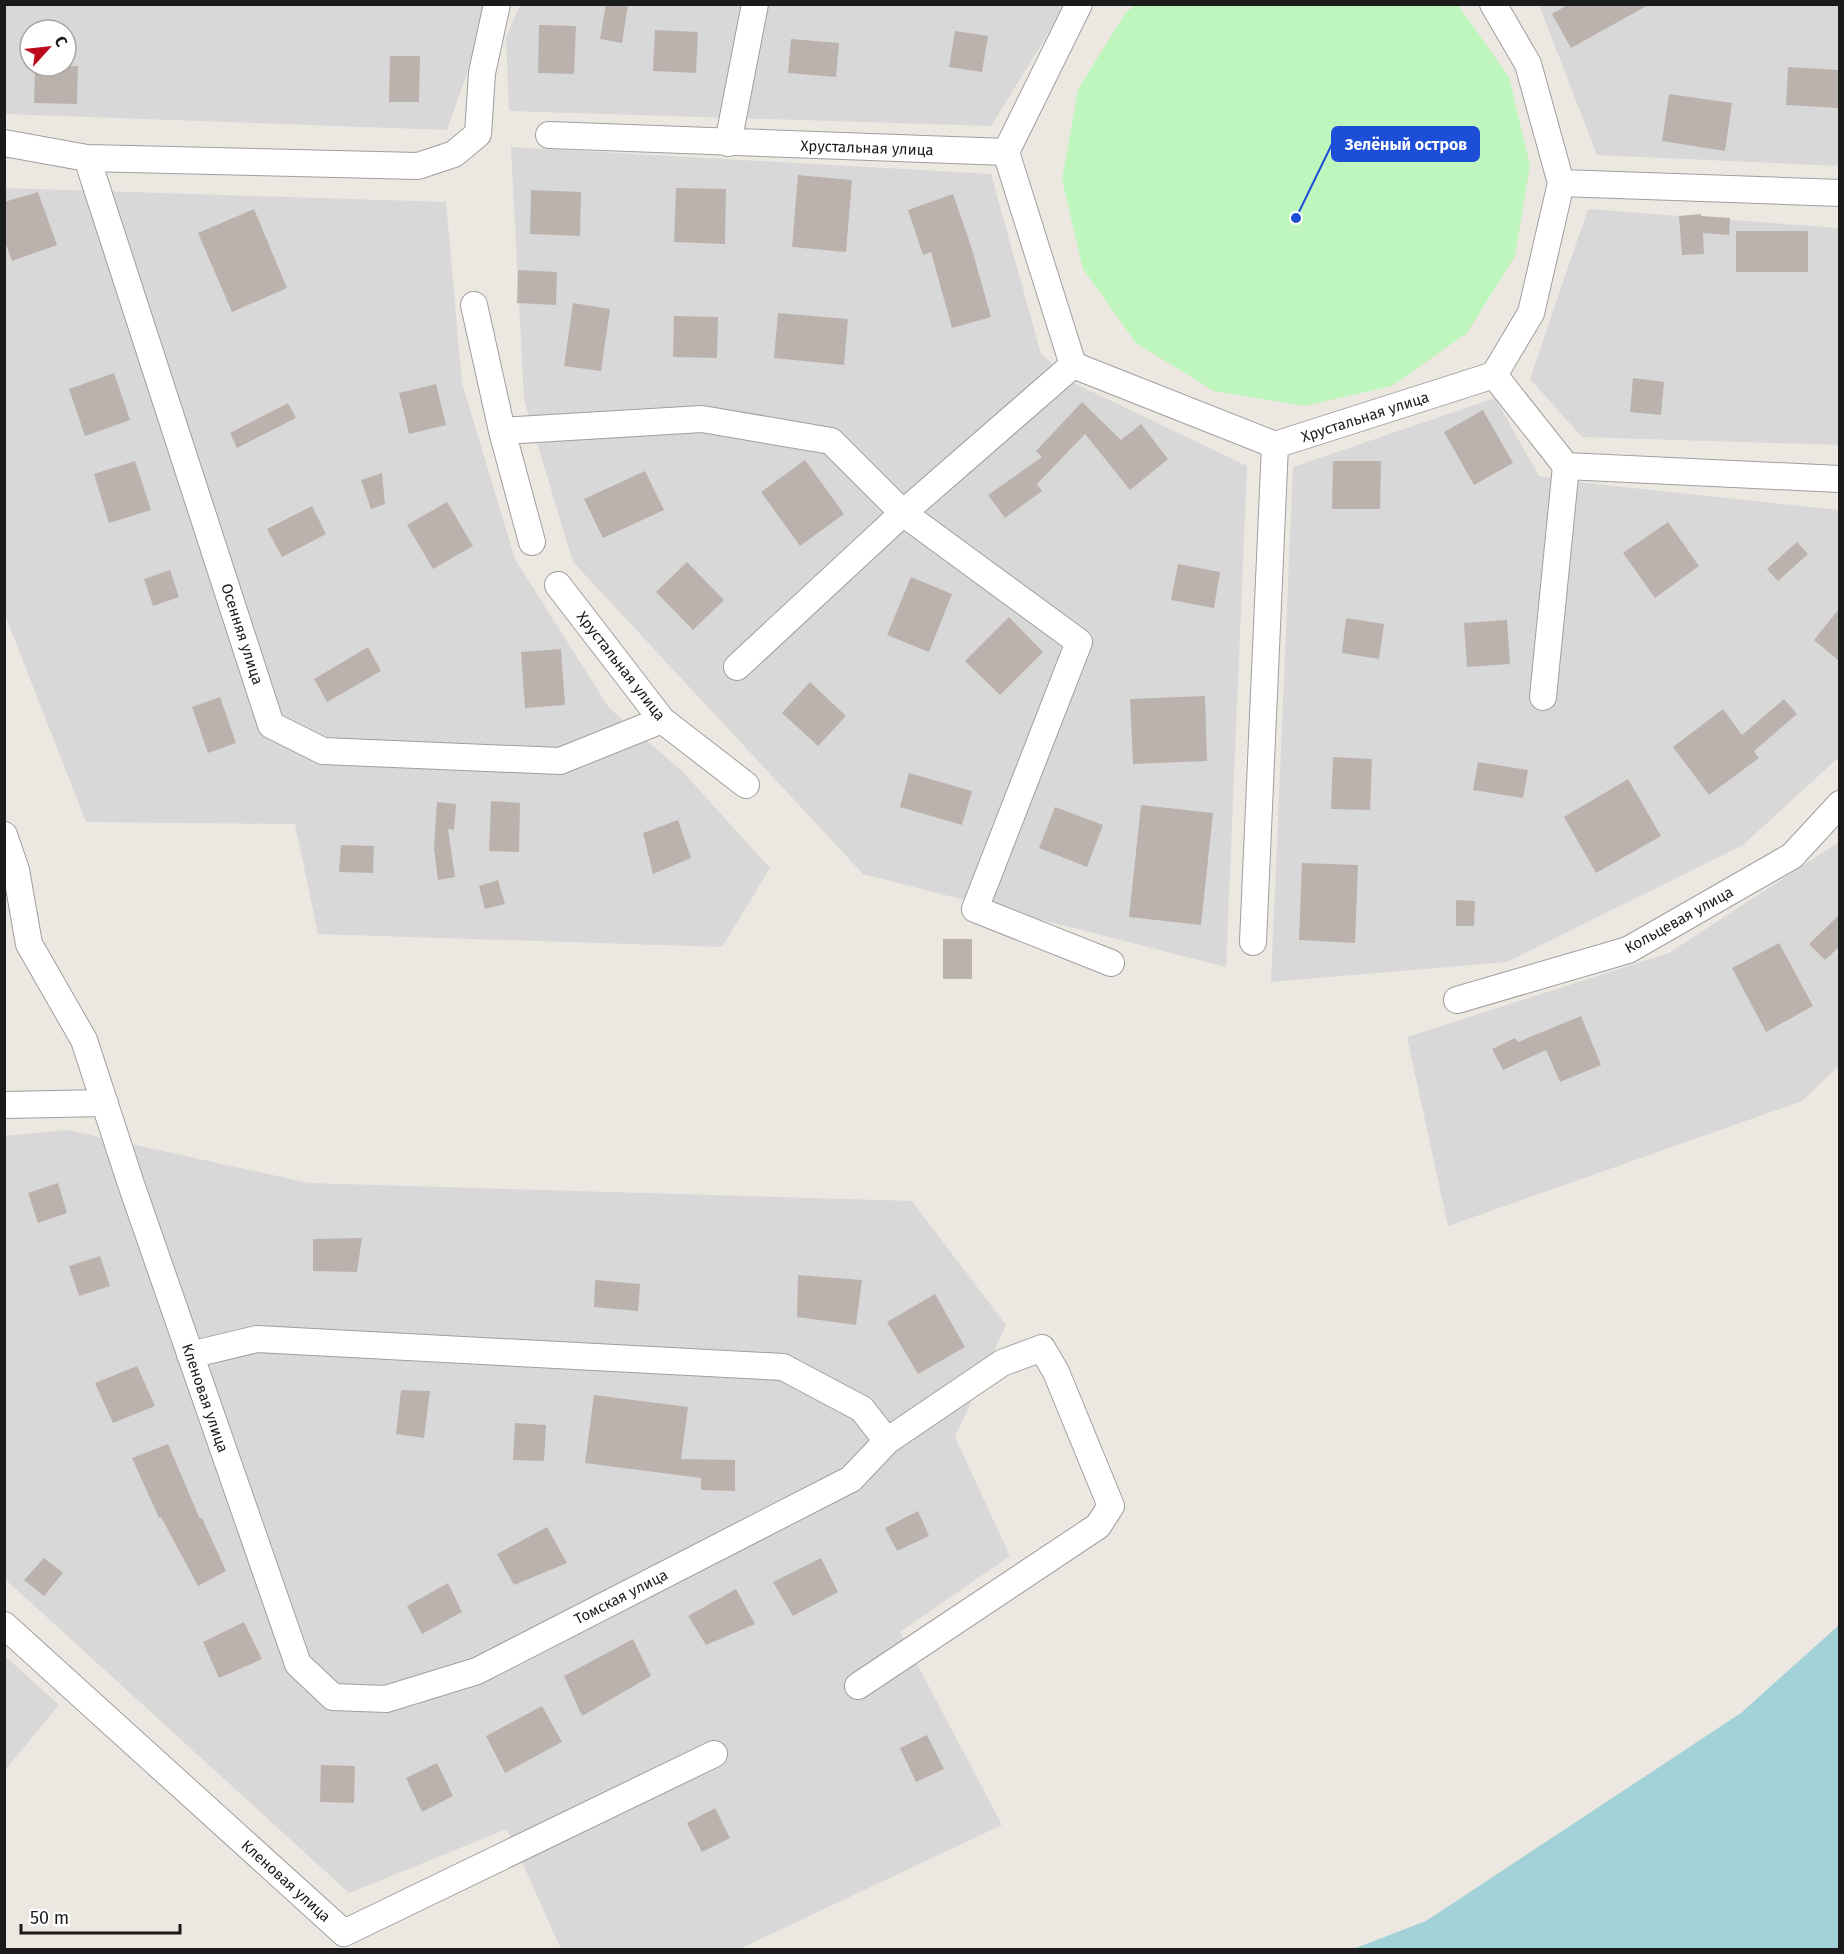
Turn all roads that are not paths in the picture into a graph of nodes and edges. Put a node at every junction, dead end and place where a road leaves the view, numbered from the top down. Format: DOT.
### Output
graph roads {
  1 [pos="497,4"];
  2 [pos="755,4"];
  3 [pos="1079,4"];
  4 [pos="1493,4"];
  5 [pos="549,135"];
  6 [pos="4,142"];
  7 [pos="728,143"];
  8 [pos="1006,152"];
  9 [pos="87,158"];
  10 [pos="1561,183"];
  11 [pos="1839,194"];
  12 [pos="474,305"];
  13 [pos="1073,365"];
  14 [pos="1494,375"];
  15 [pos="502,432"];
  16 [pos="1275,445"];
  17 [pos="1566,466"];
  18 [pos="1839,479"];
  19 [pos="903,513"];
  20 [pos="532,542"];
  21 [pos="558,585"];
  22 [pos="737,666"];
  23 [pos="1543,697"];
  24 [pos="662,720"];
  25 [pos="746,785"];
  26 [pos="1839,804"];
  27 [pos="4,835"];
  28 [pos="1253,942"];
  29 [pos="1111,963"];
  30 [pos="1457,1000"];
  31 [pos="105,1103"];
  32 [pos="4,1105"];
  33 [pos="190,1355"];
  34 [pos="887,1441"];
  35 [pos="4,1625"];
  36 [pos="858,1686"];
  37 [pos="386,1699"];
  38 [pos="714,1754"];
  1 -- 9 [label="street"];
  2 -- 7 [label="street"];
  3 -- 8 [label="street"];
  4 -- 10 [label="street"];
  5 -- 7 [label="street, Хрустальная улица"];
  6 -- 9 [label="street"];
  7 -- 8 [label="street, Хрустальная улица"];
  8 -- 13 [label="street"];
  9 -- 24 [label="street, Осенняя улица"];
  10 -- 11 [label="street"];
  10 -- 14 [label="street"];
  12 -- 15 [label="street"];
  13 -- 16 [label="street"];
  13 -- 19 [label="street"];
  14 -- 16 [label="street, Хрустальная улица"];
  14 -- 17 [label="street"];
  15 -- 19 [label="street"];
  15 -- 20 [label="street"];
  16 -- 28 [label="street"];
  17 -- 18 [label="street"];
  17 -- 23 [label="street"];
  19 -- 22 [label="street"];
  19 -- 29 [label="street"];
  21 -- 24 [label="street, Хрустальная улица"];
  24 -- 25 [label="street, Хрустальная улица"];
  26 -- 30 [label="street, Кольцевая улица"];
  27 -- 31 [label="street, Кленовая улица"];
  31 -- 32 [label="street"];
  31 -- 33 [label="street, Кленовая улица"];
  33 -- 34 [label="street"];
  33 -- 37 [label="street, Кленовая улица"];
  34 -- 36 [label="street, Томская улица"];
  34 -- 37 [label="street, Томская улица"];
  35 -- 38 [label="street, Кленовая улица"];
}
